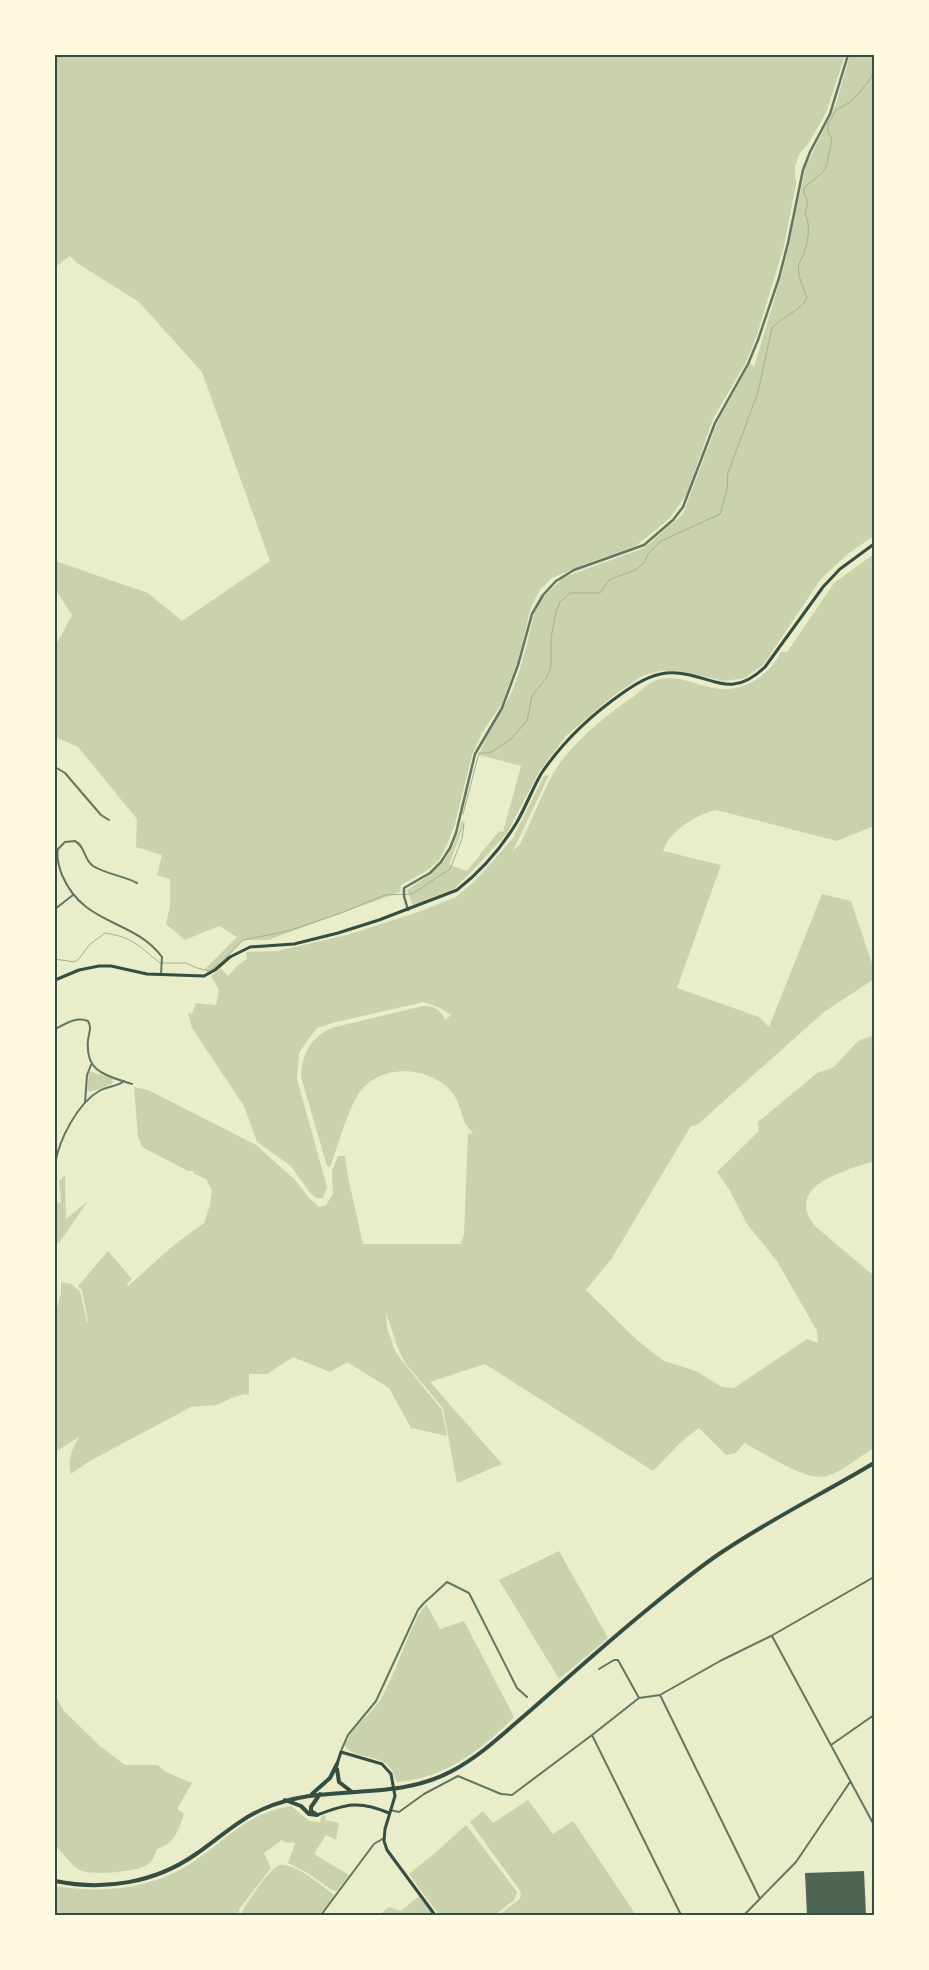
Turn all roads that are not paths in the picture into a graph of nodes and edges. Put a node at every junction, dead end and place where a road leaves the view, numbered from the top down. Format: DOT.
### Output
graph roads {
  1 [pos="848,55"];
  2 [pos="874,544"];
  3 [pos="55,767"];
  4 [pos="109,820"];
  5 [pos="138,882"];
  6 [pos="73,894"];
  7 [pos="55,909"];
  8 [pos="408,910"];
  9 [pos="161,975"];
  10 [pos="55,980"];
  11 [pos="55,1028"];
  12 [pos="91,1065"];
  13 [pos="124,1081"];
  14 [pos="132,1084"];
  15 [pos="85,1091"];
  16 [pos="92,1096"];
  17 [pos="85,1103"];
  18 [pos="55,1164"];
  19 [pos="874,1463"];
  20 [pos="874,1577"];
  21 [pos="772,1636"];
  22 [pos="599,1669"];
  23 [pos="660,1695"];
  24 [pos="527,1697"];
  25 [pos="639,1698"];
  26 [pos="874,1715"];
  27 [pos="592,1735"];
  28 [pos="831,1745"];
  29 [pos="341,1752"];
  30 [pos="337,1764"];
  31 [pos="850,1782"];
  32 [pos="352,1792"];
  33 [pos="320,1794"];
  34 [pos="310,1795"];
  35 [pos="285,1800"];
  36 [pos="390,1811"];
  37 [pos="317,1815"];
  38 [pos="874,1825"];
  39 [pos="384,1838"];
  40 [pos="55,1881"];
  41 [pos="760,1899"];
  42 [pos="321,1915"];
  43 [pos="436,1915"];
  44 [pos="681,1915"];
  45 [pos="744,1915"];
  1 -- 8 [label="street"];
  2 -- 8 [label="main road"];
  3 -- 4 [label="street"];
  5 -- 6 [label="street"];
  6 -- 7 [label="street"];
  6 -- 9 [label="street"];
  8 -- 9 [label="main road"];
  9 -- 10 [label="main road"];
  11 -- 12 [label="street"];
  12 -- 13 [label="street"];
  12 -- 15 [label="street"];
  13 -- 14 [label="street"];
  13 -- 16 [label="street"];
  15 -- 16 [label="street"];
  15 -- 17 [label="street"];
  16 -- 17 [label="street"];
  17 -- 18 [label="street"];
  19 -- 32 [label="highway"];
  20 -- 21 [label="street"];
  21 -- 23 [label="street"];
  21 -- 28 [label="street"];
  22 -- 25 [label="street"];
  23 -- 25 [label="street"];
  23 -- 41 [label="street"];
  24 -- 29 [label="street"];
  25 -- 27 [label="street"];
  26 -- 28 [label="street"];
  27 -- 36 [label="street"];
  27 -- 44 [label="street"];
  28 -- 31 [label="street"];
  29 -- 30 [label="main road"];
  29 -- 36 [label="main road"];
  30 -- 32 [label="highway"];
  30 -- 34 [label="highway"];
  31 -- 38 [label="street"];
  31 -- 41 [label="street"];
  32 -- 33 [label="highway"];
  33 -- 34 [label="highway"];
  33 -- 37 [label="highway"];
  34 -- 35 [label="highway"];
  35 -- 37 [label="highway"];
  35 -- 40 [label="highway"];
  36 -- 37 [label="main road"];
  36 -- 39 [label="main road"];
  39 -- 42 [label="street"];
  39 -- 43 [label="main road"];
  41 -- 45 [label="street"];
}
